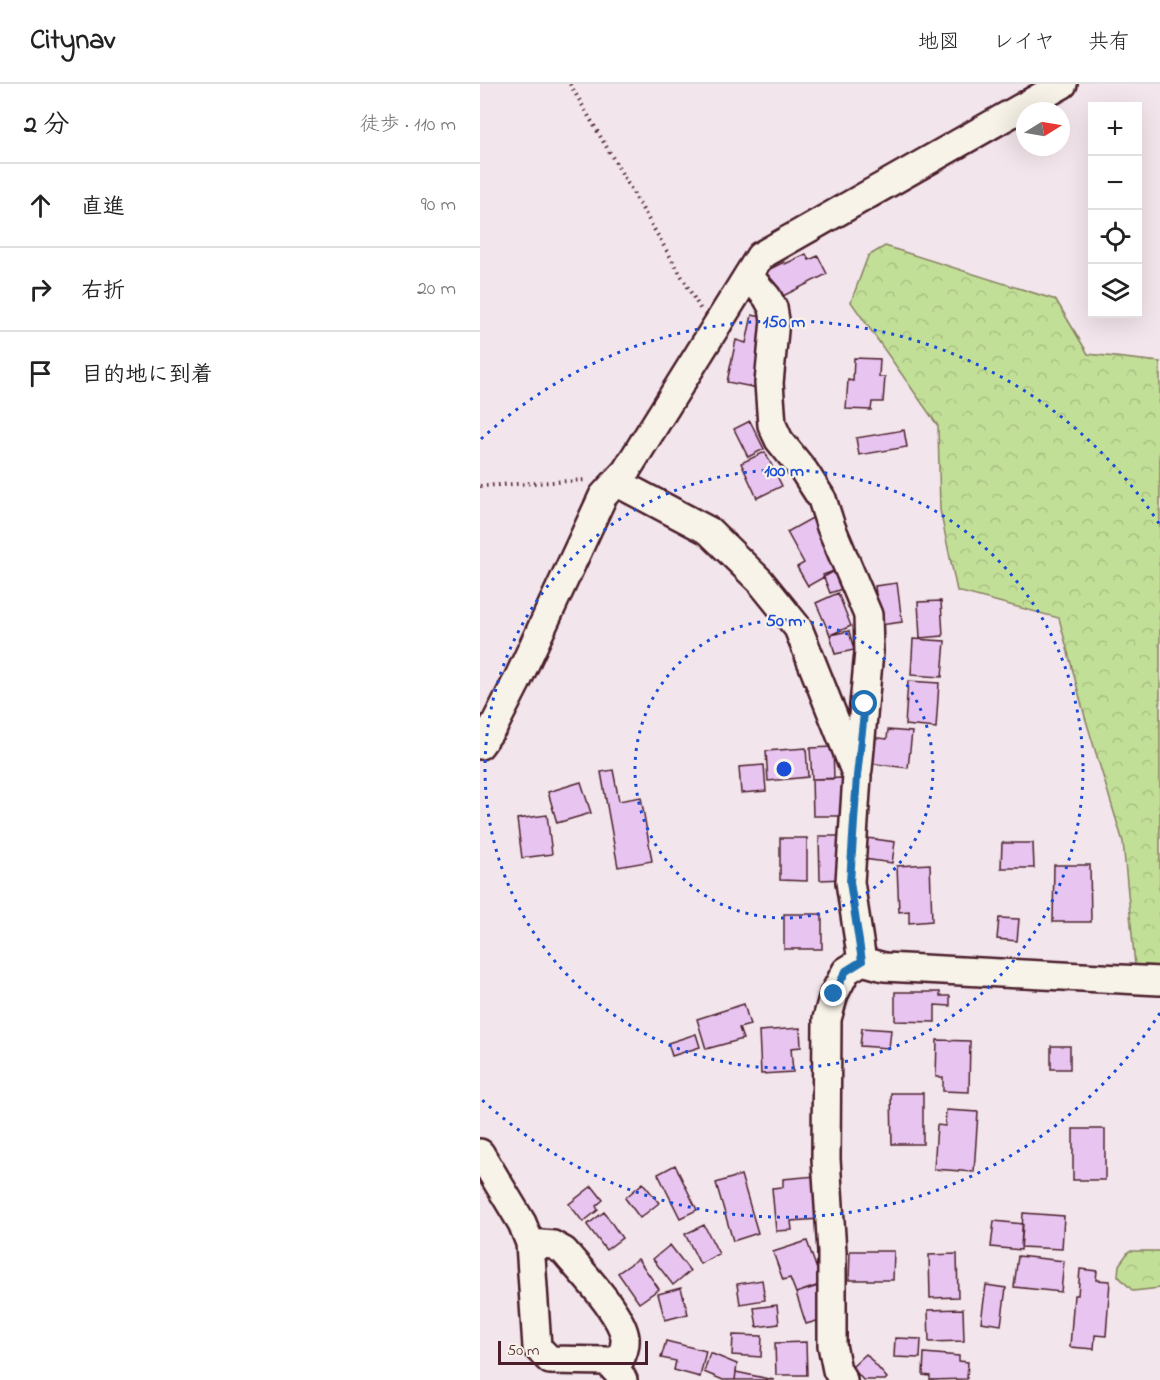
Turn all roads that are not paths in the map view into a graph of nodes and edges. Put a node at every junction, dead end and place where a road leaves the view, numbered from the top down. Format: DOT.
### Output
graph roads {
  1 [pos="1063,84"];
  2 [pos="748,275"];
  3 [pos="615,482"];
  4 [pos="480,745"];
  5 [pos="857,776"];
  6 [pos="862,961"];
  7 [pos="1160,981"];
  8 [pos="480,1154"];
  9 [pos="530,1242"];
  10 [pos="619,1375"];
  11 [pos="843,1380"];
  1 -- 2 [label="street"];
  2 -- 3 [label="street"];
  2 -- 5 [label="street"];
  3 -- 4 [label="street"];
  3 -- 5 [label="street"];
  5 -- 6 [label="street"];
  6 -- 7 [label="street"];
  6 -- 11 [label="street"];
  8 -- 9 [label="street"];
  9 -- 10 [label="street"];
  9 -- 10 [label="street"];
}
